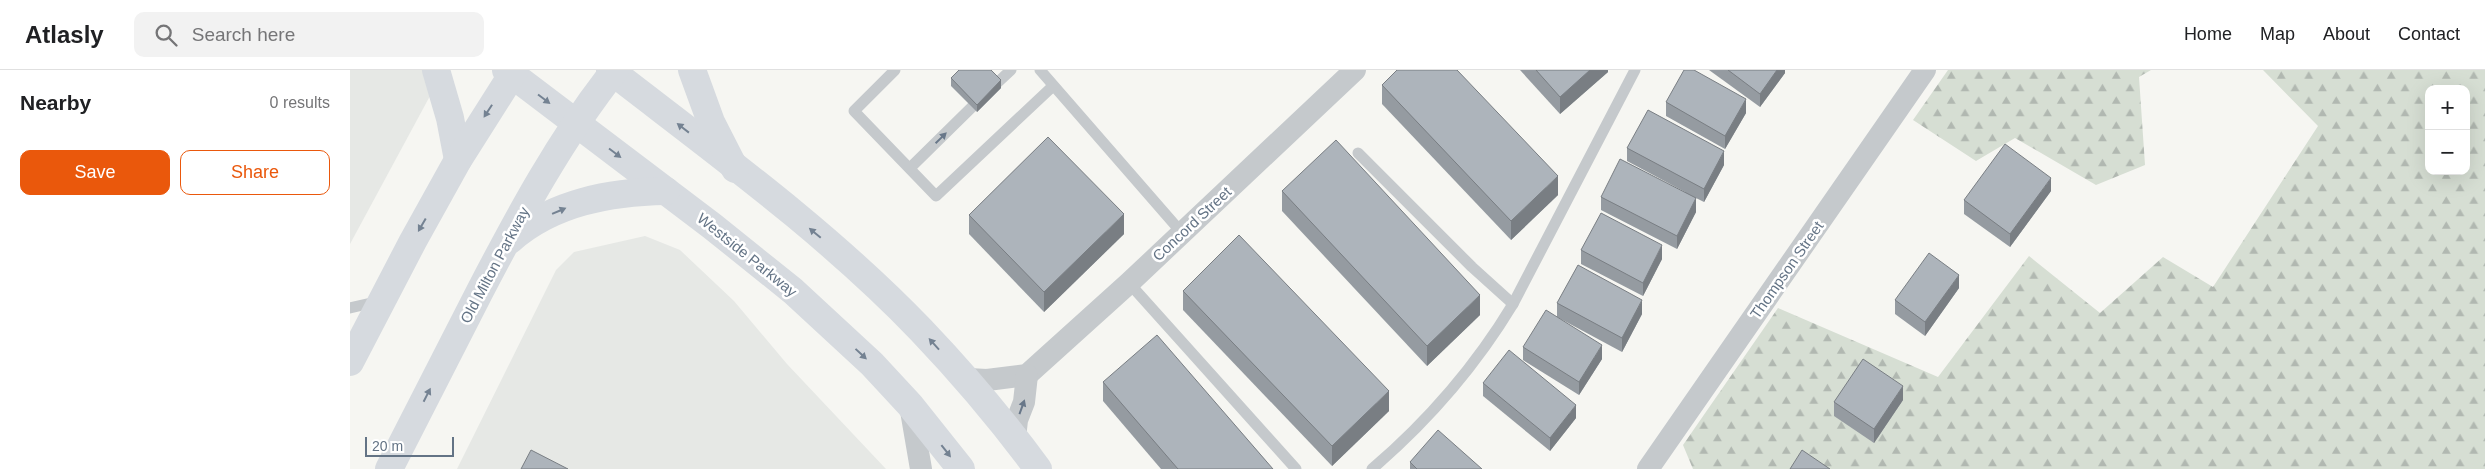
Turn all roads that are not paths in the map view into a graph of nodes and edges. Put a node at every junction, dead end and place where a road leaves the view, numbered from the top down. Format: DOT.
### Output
graph roads {
  1 [pos="436,70"];
  2 [pos="692,70"];
  3 [pos="895,70"];
  4 [pos="1011,70"];
  5 [pos="1040,70"];
  6 [pos="1355,70"];
  7 [pos="1634,70"];
  8 [pos="1925,70"];
  9 [pos="511,71"];
  10 [pos="613,71"];
  11 [pos="997,83"];
  12 [pos="1053,86"];
  13 [pos="972,107"];
  14 [pos="576,123"];
  15 [pos="1358,153"];
  16 [pos="458,160"];
  17 [pos="735,168"];
  18 [pos="910,168"];
  19 [pos="666,191"];
  20 [pos="1182,234"];
  21 [pos="504,246"];
  22 [pos="1129,283"];
  23 [pos="381,300"];
  24 [pos="1513,304"];
  25 [pos="350,308"];
  26 [pos="350,362"];
  27 [pos="1027,376"];
  28 [pos="968,379"];
  29 [pos="910,405"];
  30 [pos="1015,438"];
  31 [pos="389,469"];
  32 [pos="921,469"];
  33 [pos="961,469"];
  34 [pos="1038,469"];
  35 [pos="1296,469"];
  36 [pos="1372,469"];
  37 [pos="1648,469"];
  1 -- 16 [label="main road"];
  2 -- 17 [label="main road"];
  3 -- 18 [label="lane"];
  4 -- 11 [label="lane"];
  5 -- 12 [label="lane"];
  6 -- 20 [label="street, Concord Street"];
  7 -- 24 [label="lane"];
  8 -- 37 [label="street, Thompson Street"];
  9 -- 14 [label="main road, Westside Parkway, one-way"];
  9 -- 16 [label="main road, one-way"];
  10 -- 14 [label="main road, Old Milton Parkway"];
  17 -- 10 [label="main road, one-way"];
  12 -- 18 [label="lane"];
  12 -- 20 [label="lane"];
  18 -- 13 [label="lane, one-way"];
  14 -- 19 [label="main road, Westside Parkway, one-way"];
  14 -- 21 [label="main road, Old Milton Parkway"];
  15 -- 24 [label="lane"];
  16 -- 23 [label="main road, one-way"];
  28 -- 17 [label="main road, one-way"];
  21 -- 19 [label="main road, one-way"];
  19 -- 29 [label="main road, Westside Parkway, one-way"];
  20 -- 22 [label="street, Concord Street"];
  31 -- 21 [label="main road, Old Milton Parkway, one-way"];
  22 -- 27 [label="street, Concord Street"];
  22 -- 35 [label="lane"];
  23 -- 25 [label="lane"];
  23 -- 26 [label="main road"];
  24 -- 36 [label="lane"];
  27 -- 28 [label="street"];
  30 -- 27 [label="street, one-way"];
  28 -- 30 [label="main road"];
  29 -- 32 [label="street"];
  29 -- 33 [label="main road, Westside Parkway, one-way"];
  30 -- 34 [label="main road"];
}
